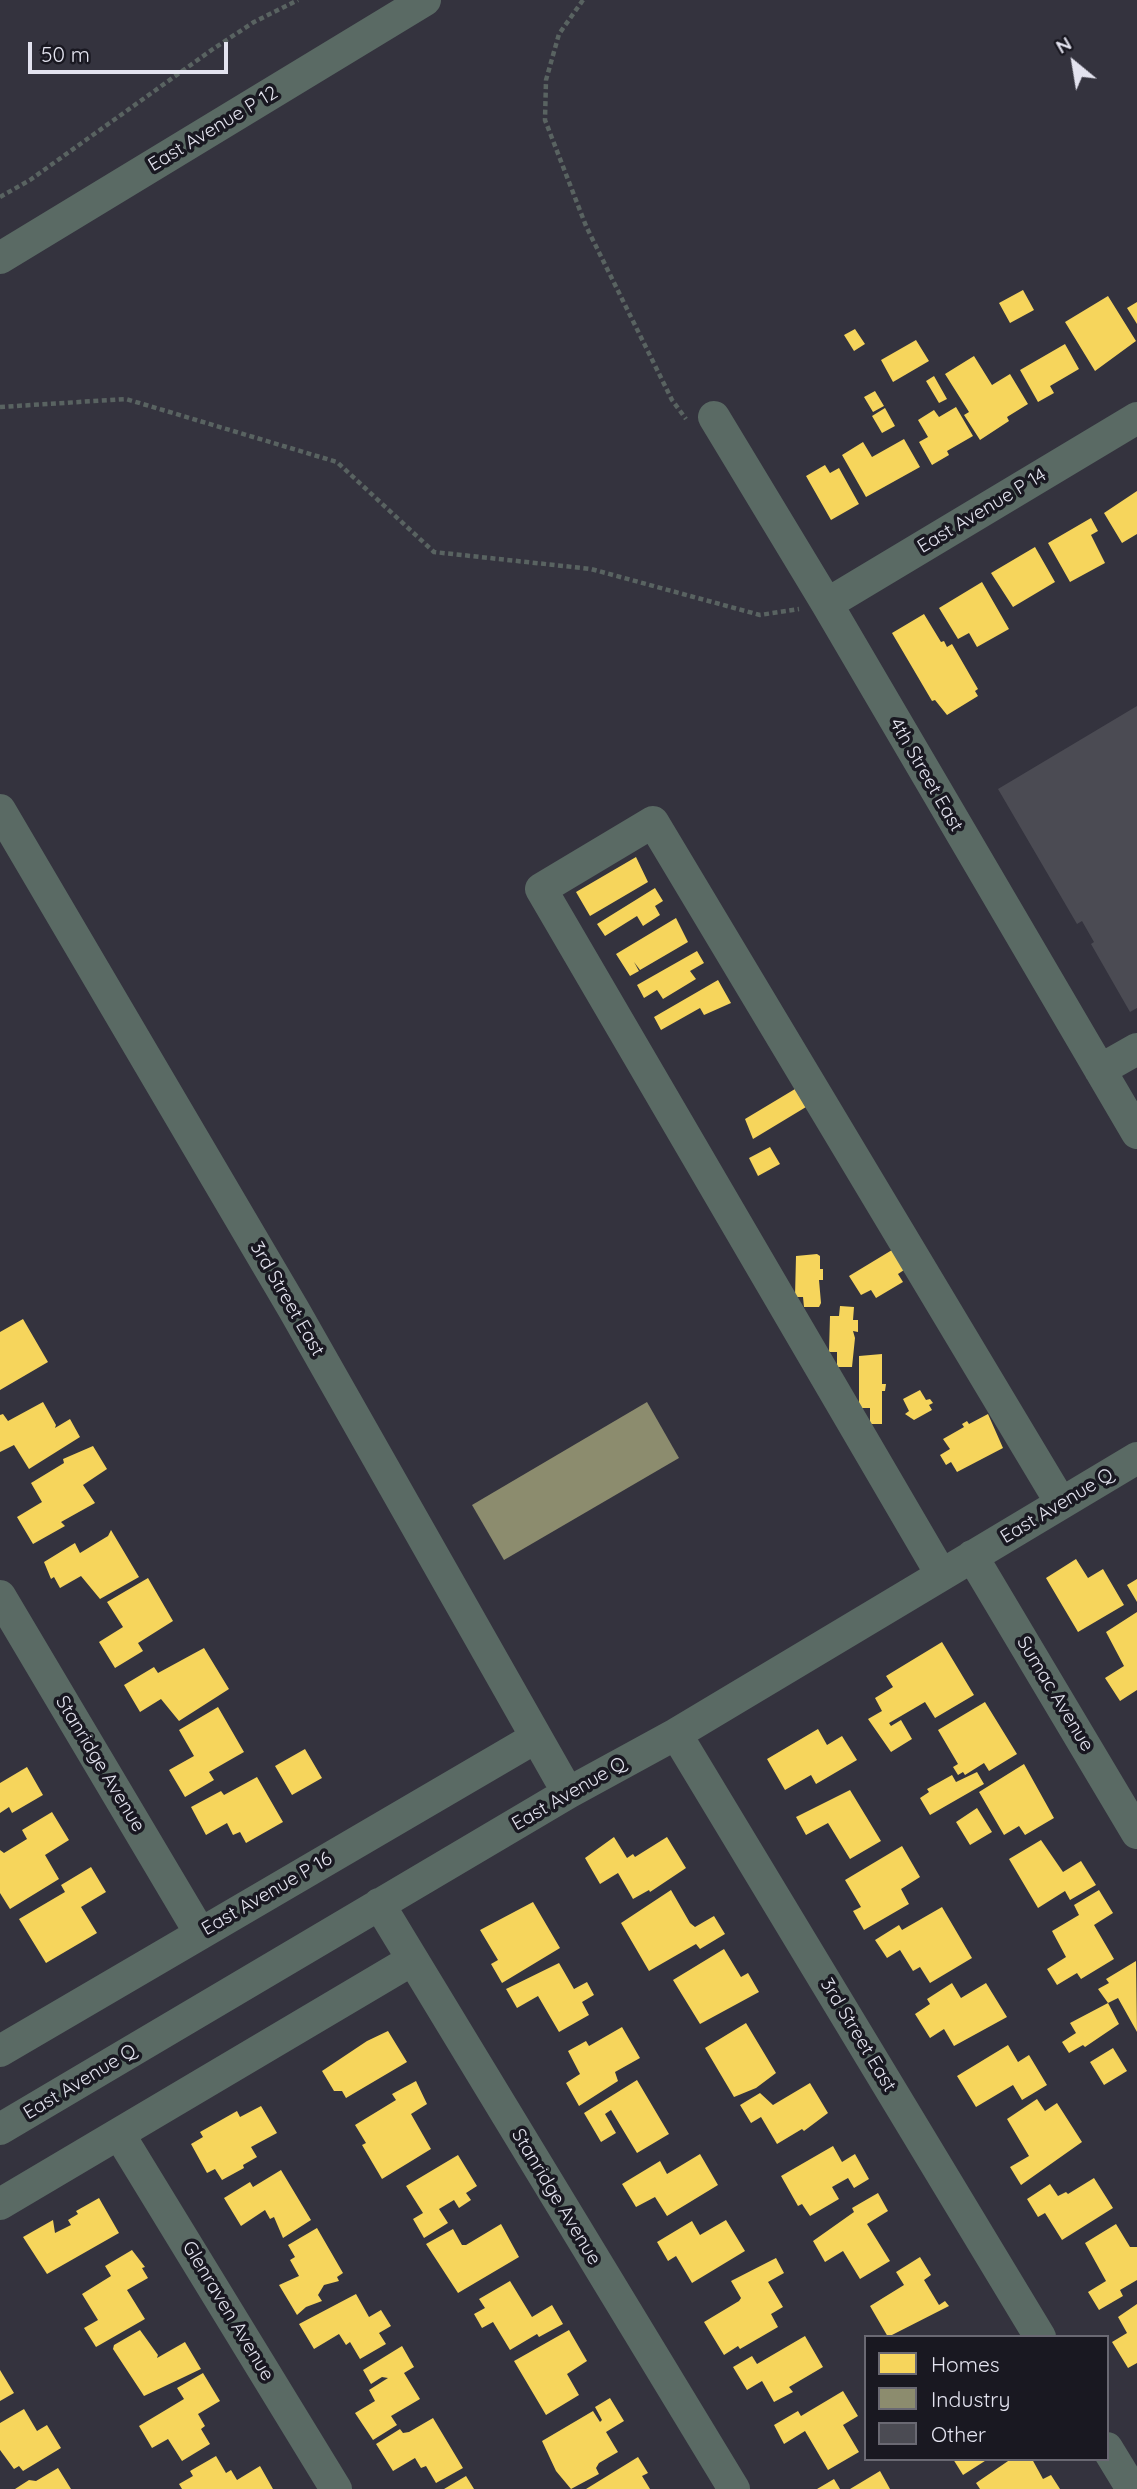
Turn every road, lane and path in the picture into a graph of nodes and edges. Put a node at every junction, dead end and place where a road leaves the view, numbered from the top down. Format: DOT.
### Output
graph roads {
  1 [pos="298,0"];
  2 [pos="425,0"];
  3 [pos="583,0"];
  4 [pos="0,197"];
  5 [pos="0,258"];
  6 [pos="0,407"];
  7 [pos="714,417"];
  8 [pos="1137,418"];
  9 [pos="827,604"];
  10 [pos="0,810"];
  11 [pos="1137,1049"];
  12 [pos="1100,1070"];
  13 [pos="1137,1133"];
  14 [pos="1137,1458"];
  15 [pos="1061,1503"];
  16 [pos="972,1556"];
  17 [pos="941,1574"];
  18 [pos="0,1596"];
  19 [pos="676,1734"];
  20 [pos="535,1738"];
  21 [pos="568,1793"];
  22 [pos="1137,1833"];
  23 [pos="379,1904"];
  24 [pos="200,1933"];
  25 [pos="412,1960"];
  26 [pos="0,2052"];
  27 [pos="0,2129"];
  28 [pos="120,2134"];
  29 [pos="0,2204"];
  30 [pos="1039,2335"];
  31 [pos="1109,2451"];
  32 [pos="336,2489"];
  33 [pos="734,2489"];
  34 [pos="1132,2489"];
  1 -- 4 [label="path"];
  2 -- 5 [label="street, East Avenue P 12"];
  3 -- 7 [label="path"];
  6 -- 9 [label="path"];
  7 -- 9 [label="street, 4th Street East"];
  8 -- 9 [label="street, East Avenue P 14"];
  9 -- 12 [label="street, 4th Street East"];
  10 -- 20 [label="street, 3rd Street East"];
  11 -- 12 [label="street"];
  12 -- 13 [label="street, 4th Street East"];
  14 -- 15 [label="street, East Avenue Q"];
  15 -- 16 [label="street, East Avenue Q"];
  15 -- 17 [label="street"];
  16 -- 17 [label="street, East Avenue Q"];
  16 -- 22 [label="street, Sumac Avenue"];
  17 -- 19 [label="street, East Avenue Q"];
  18 -- 24 [label="street, Stanridge Avenue"];
  19 -- 21 [label="street, East Avenue Q"];
  19 -- 30 [label="street, 3rd Street East"];
  20 -- 21 [label="street, 3rd Street East"];
  20 -- 24 [label="street, East Avenue P 16"];
  21 -- 23 [label="street, East Avenue Q"];
  23 -- 25 [label="street, Stanridge Avenue"];
  23 -- 27 [label="street, East Avenue Q"];
  24 -- 26 [label="street, East Avenue P 16"];
  25 -- 28 [label="street"];
  25 -- 33 [label="street, Stanridge Avenue"];
  28 -- 29 [label="street"];
  28 -- 32 [label="street, Glenraven Avenue"];
  31 -- 34 [label="street"];
}
